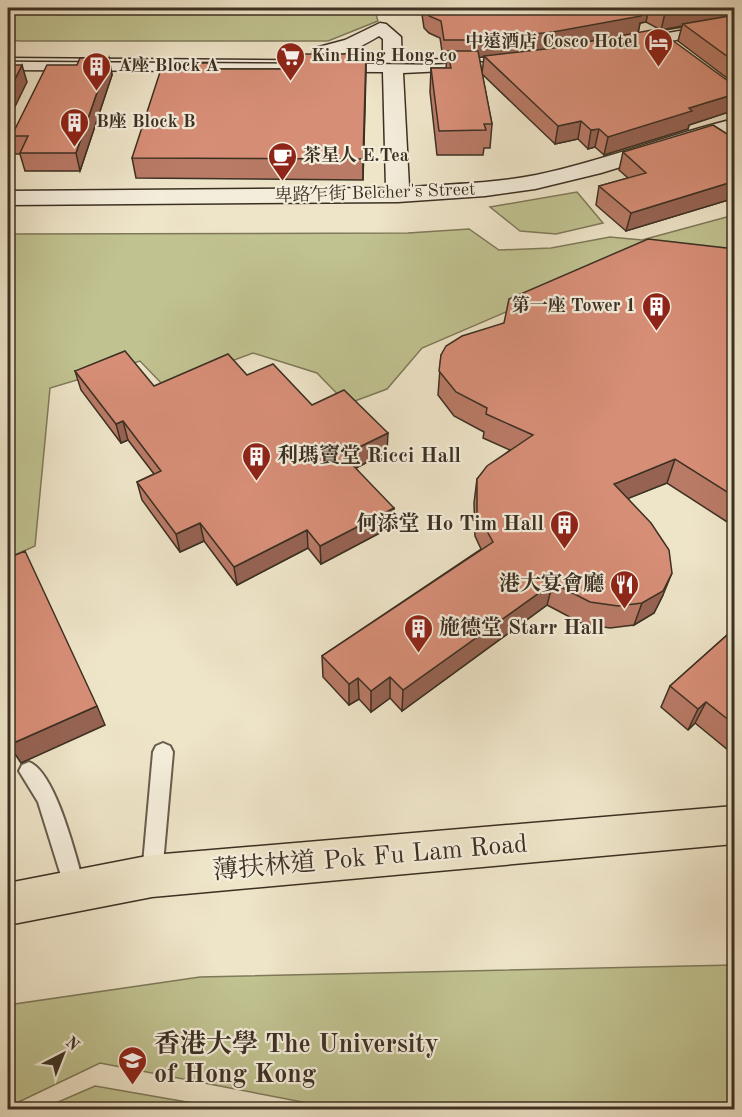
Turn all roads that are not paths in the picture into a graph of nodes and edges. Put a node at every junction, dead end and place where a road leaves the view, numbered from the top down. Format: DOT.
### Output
graph roads {
  1 [pos="382,8"];
  2 [pos="732,8"];
  3 [pos="735,24"];
  4 [pos="640,25"];
  5 [pos="381,28"];
  6 [pos="617,28"];
  7 [pos="658,38"];
  8 [pos="525,44"];
  9 [pos="604,48"];
  10 [pos="8,50"];
  11 [pos="675,51"];
  12 [pos="322,52"];
  13 [pos="543,59"];
  14 [pos="393,60"];
  15 [pos="8,64"];
  16 [pos="47,66"];
  17 [pos="735,125"];
  18 [pos="398,195"];
  19 [pos="8,198"];
  20 [pos="163,752"];
  21 [pos="29,771"];
  22 [pos="735,825"];
  23 [pos="152,876"];
  24 [pos="75,891"];
  25 [pos="8,904"];
  1 -- 5 [label="main road"];
  2 -- 4 [label="main road"];
  3 -- 7 [label="main road"];
  4 -- 6 [label="main road"];
  4 -- 7 [label="main road"];
  5 -- 12 [label="main road"];
  5 -- 14 [label="main road"];
  7 -- 9 [label="main road"];
  7 -- 11 [label="main road"];
  8 -- 14 [label="main road"];
  10 -- 16 [label="main road"];
  12 -- 14 [label="main road"];
  12 -- 16 [label="main road"];
  13 -- 14 [label="main road"];
  14 -- 16 [label="main road"];
  14 -- 18 [label="main road"];
  15 -- 16 [label="main road"];
  17 -- 18 [label="main road, 卑路乍街 Belcher's Street"];
  18 -- 19 [label="main road, 卑路乍街 Belcher's Street"];
  20 -- 23 [label="lane"];
  21 -- 24 [label="lane"];
  22 -- 23 [label="main road, 薄扶林道 Pok Fu Lam Road"];
  23 -- 24 [label="main road, 薄扶林道 Pok Fu Lam Road"];
  24 -- 25 [label="main road, 薄扶林道 Pok Fu Lam Road"];
}
